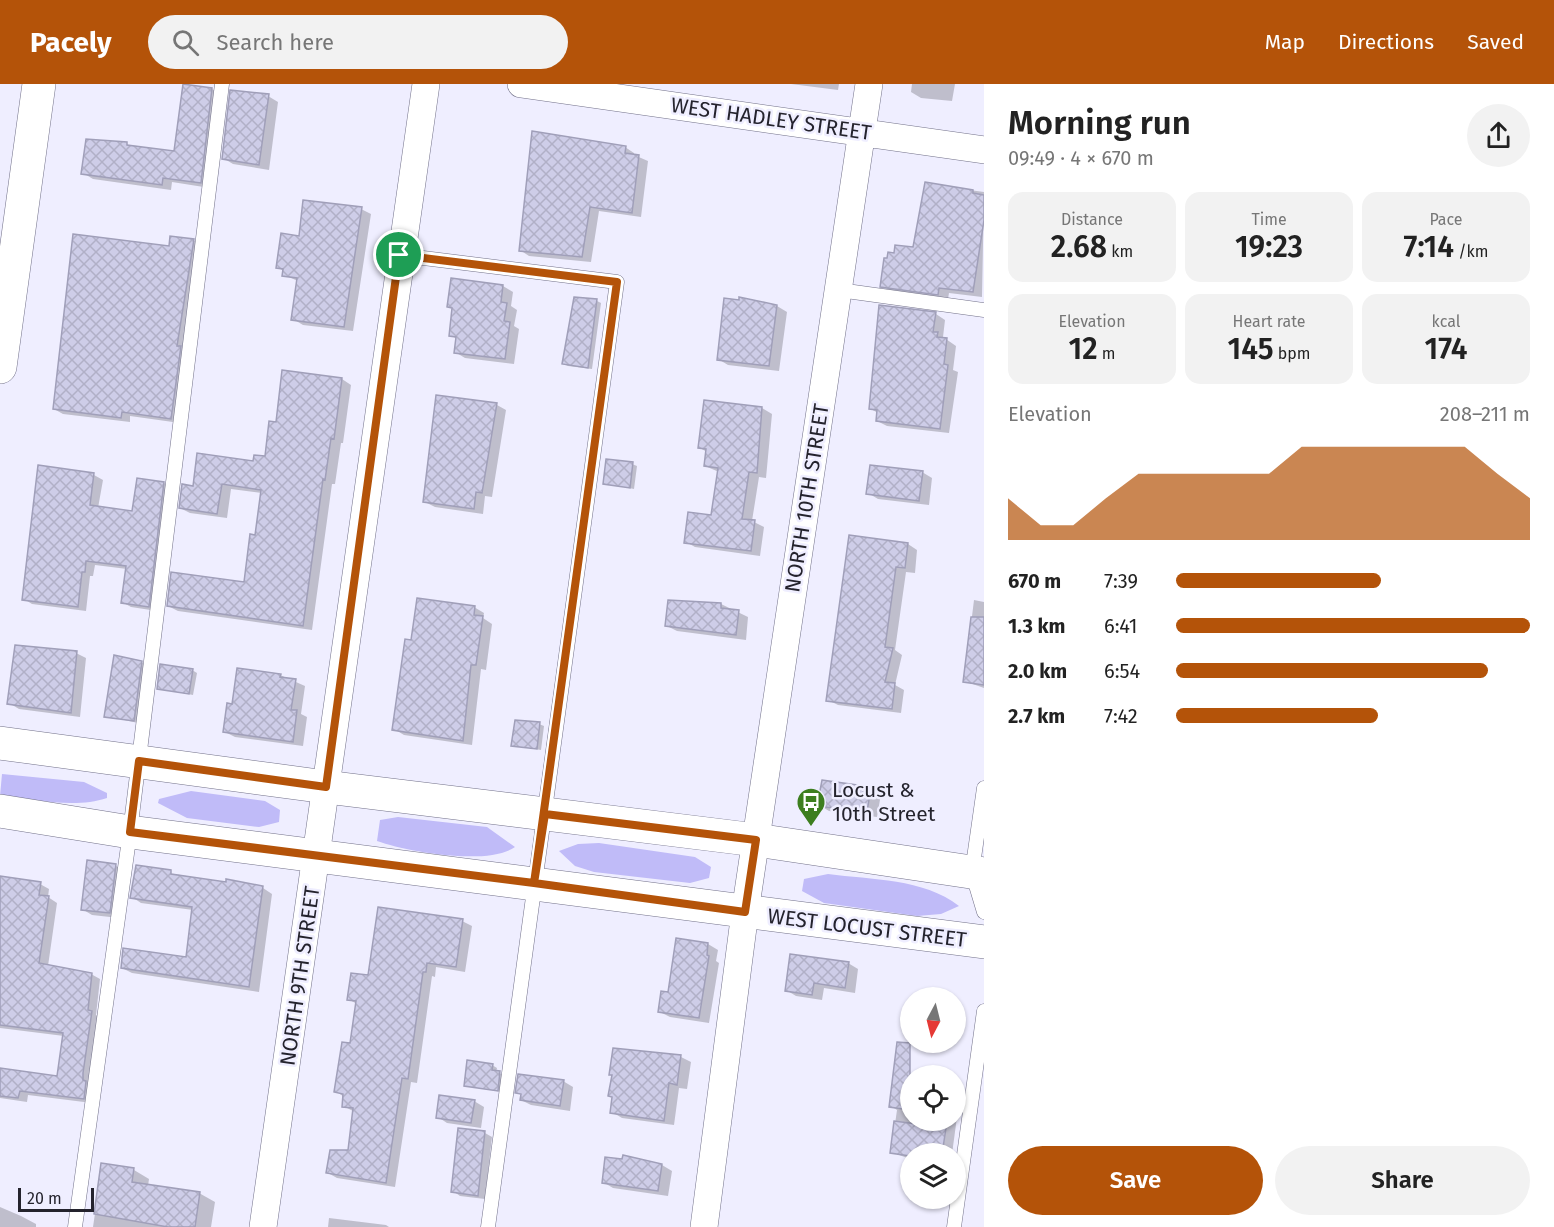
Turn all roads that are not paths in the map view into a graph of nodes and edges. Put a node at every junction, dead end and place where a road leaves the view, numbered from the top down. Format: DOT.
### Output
graph roads {
  1 [pos="39,84"];
  2 [pos="222,84"];
  3 [pos="426,84"];
  4 [pos="521,84"];
  5 [pos="869,84"];
  6 [pos="644,92"];
  7 [pos="863,132"];
  8 [pos="984,150"];
  9 [pos="399,255"];
  10 [pos="839,290"];
  11 [pos="984,310"];
  12 [pos="0,367"];
  13 [pos="0,743"];
  14 [pos="139,761"];
  15 [pos="326,787"];
  16 [pos="984,788"];
  17 [pos="0,811"];
  18 [pos="545,814"];
  19 [pos="130,832"];
  20 [pos="756,840"];
  21 [pos="316,857"];
  22 [pos="978,873"];
  23 [pos="534,883"];
  24 [pos="745,912"];
  25 [pos="984,912"];
  26 [pos="984,942"];
  27 [pos="984,1011"];
  28 [pos="75,1227"];
  29 [pos="263,1227"];
  30 [pos="488,1227"];
  31 [pos="704,1227"];
  32 [pos="954,1227"];
  1 -- 12 [label="main road"];
  2 -- 14 [label="lane"];
  3 -- 9 [label="street, NORTH 9TH STREET"];
  4 -- 6 [label="street, WEST HADLEY STREET"];
  5 -- 7 [label="street, NORTH 10TH STREET"];
  6 -- 7 [label="street, WEST HADLEY STREET"];
  7 -- 8 [label="street, WEST HADLEY STREET"];
  7 -- 10 [label="street, NORTH 10TH STREET"];
  9 -- 15 [label="street, NORTH 9TH STREET"];
  9 -- 18 [label="lane"];
  10 -- 11 [label="lane"];
  10 -- 20 [label="street, NORTH 10TH STREET"];
  13 -- 14 [label="main road"];
  14 -- 15 [label="main road"];
  14 -- 19 [label="lane"];
  15 -- 18 [label="main road"];
  15 -- 21 [label="street, NORTH 9TH STREET"];
  16 -- 22 [label="lane"];
  17 -- 19 [label="main road, WEST LOCUST STREET"];
  18 -- 20 [label="main road"];
  18 -- 23 [label="lane"];
  19 -- 21 [label="main road, WEST LOCUST STREET"];
  19 -- 28 [label="lane"];
  20 -- 22 [label="main road"];
  20 -- 24 [label="street, NORTH 10TH STREET"];
  21 -- 23 [label="main road, WEST LOCUST STREET"];
  21 -- 29 [label="street, NORTH 9TH STREET"];
  22 -- 25 [label="lane"];
  23 -- 24 [label="main road, WEST LOCUST STREET"];
  23 -- 30 [label="lane"];
  24 -- 26 [label="main road, WEST LOCUST STREET"];
  24 -- 31 [label="street, NORTH 10TH STREET"];
  27 -- 32 [label="lane"];
}
